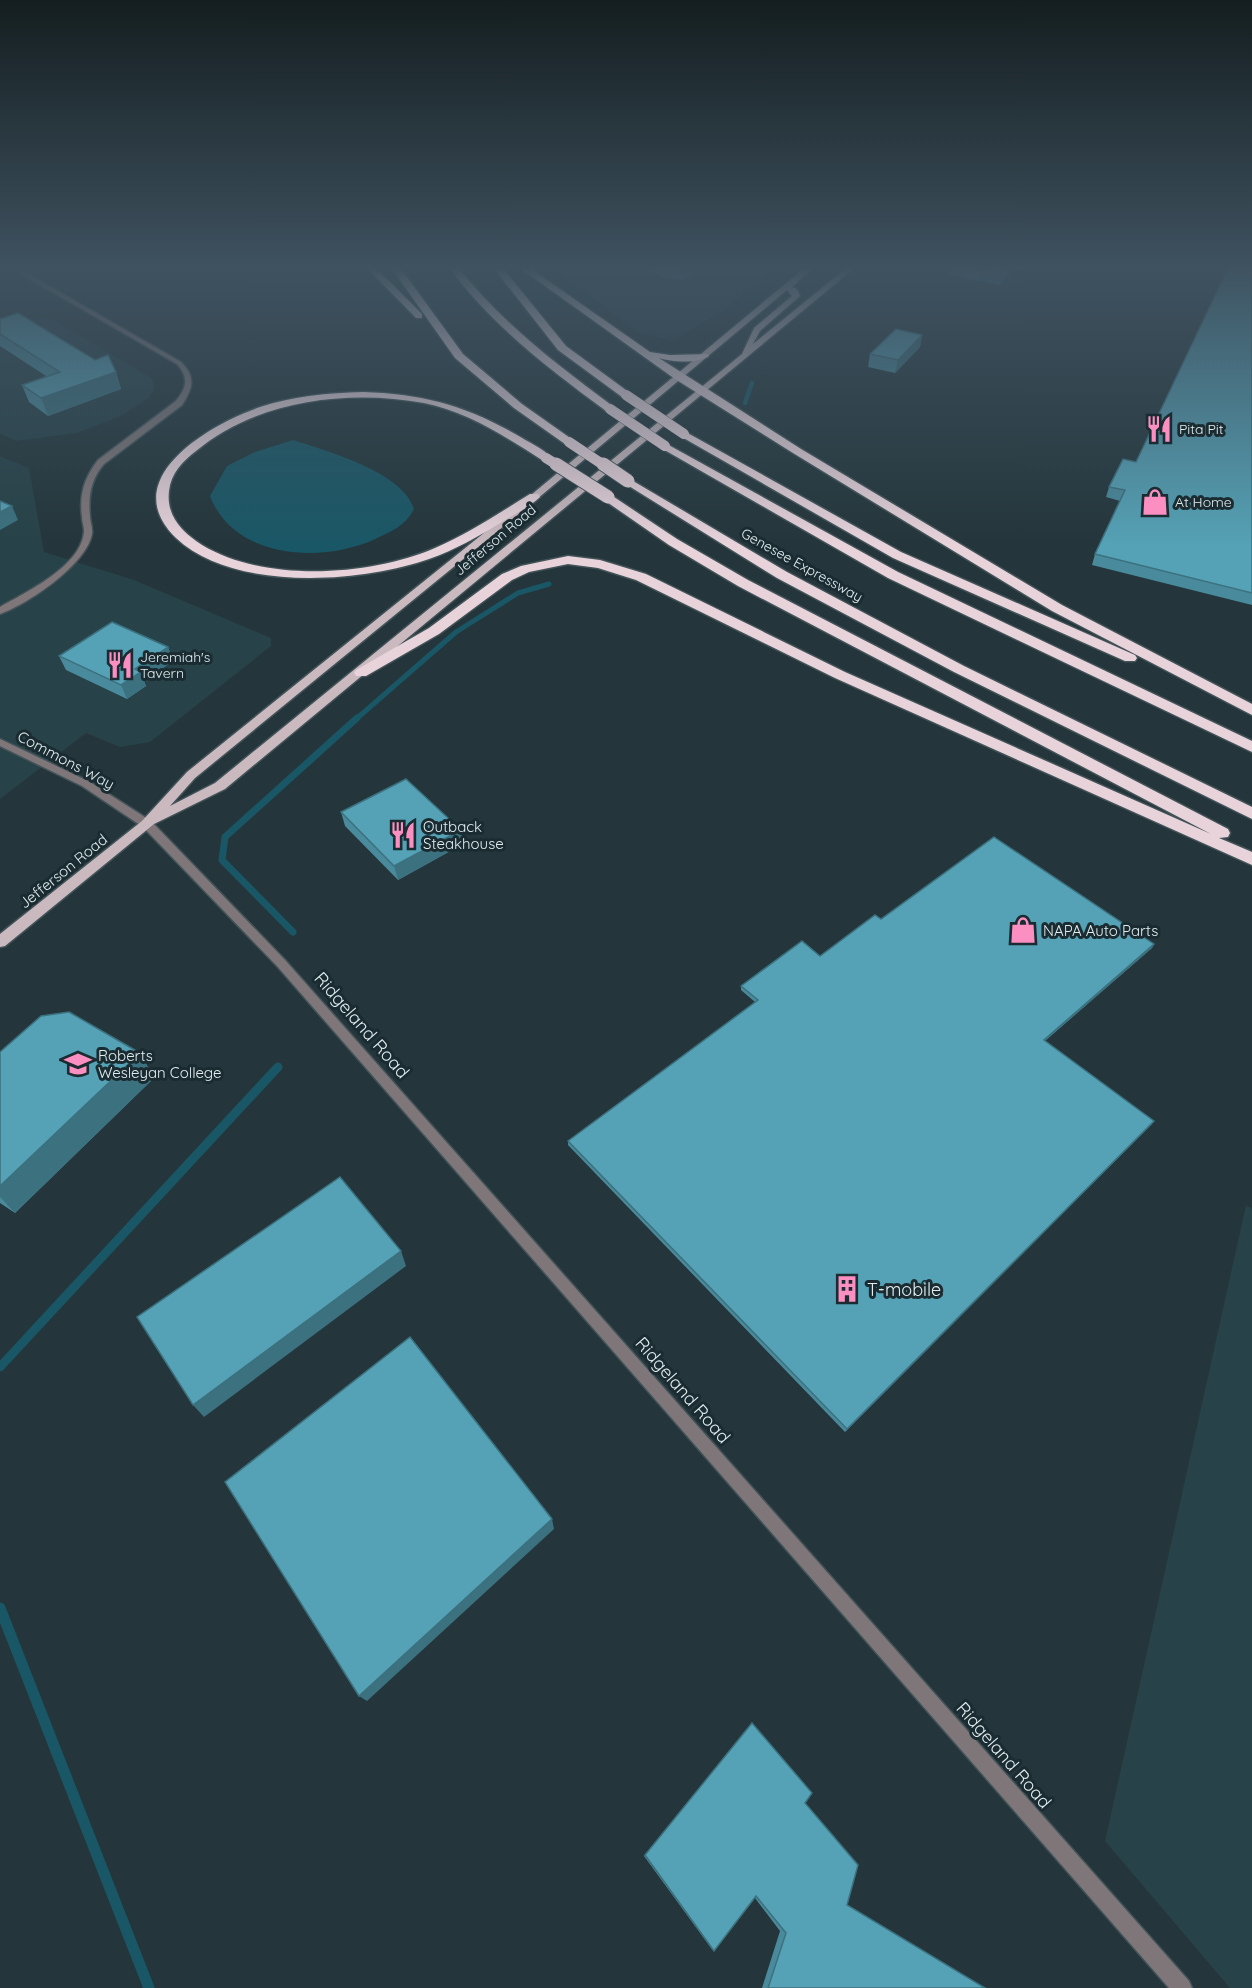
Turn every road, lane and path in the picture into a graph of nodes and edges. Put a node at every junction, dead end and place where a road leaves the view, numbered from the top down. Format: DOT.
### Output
graph roads {
  1 [pos="172,359"];
  2 [pos="462,359"];
  3 [pos="541,359"];
  4 [pos="577,359"];
  5 [pos="653,359"];
  6 [pos="701,359"];
  7 [pos="740,360"];
  8 [pos="679,377"];
  9 [pos="702,390"];
  10 [pos="534,496"];
  11 [pos="0,610"];
  12 [pos="361,673"];
  13 [pos="1252,711"];
  14 [pos="0,742"];
  15 [pos="1252,747"];
  16 [pos="1252,814"];
  17 [pos="147,824"];
  18 [pos="1252,849"];
  19 [pos="1252,859"];
  20 [pos="0,942"];
  21 [pos="1182,1988"];
  1 -- 11 [label="street"];
  2 -- 16 [label="highway, Genesee Expressway, bridge"];
  3 -- 15 [label="highway, bridge"];
  4 -- 13 [label="highway, bridge"];
  5 -- 8 [label="highway"];
  6 -- 8 [label="main road, Jefferson Road"];
  7 -- 9 [label="main road, Jefferson Road"];
  8 -- 9 [label="highway"];
  8 -- 10 [label="main road, Jefferson Road"];
  9 -- 12 [label="main road, Jefferson Road"];
  9 -- 13 [label="highway"];
  10 -- 17 [label="main road, Jefferson Road"];
  10 -- 18 [label="highway, bridge"];
  12 -- 17 [label="main road, Jefferson Road"];
  12 -- 19 [label="highway"];
  14 -- 17 [label="street, Commons Way"];
  17 -- 20 [label="main road, Jefferson Road"];
  17 -- 21 [label="street, Ridgeland Road"];
}
